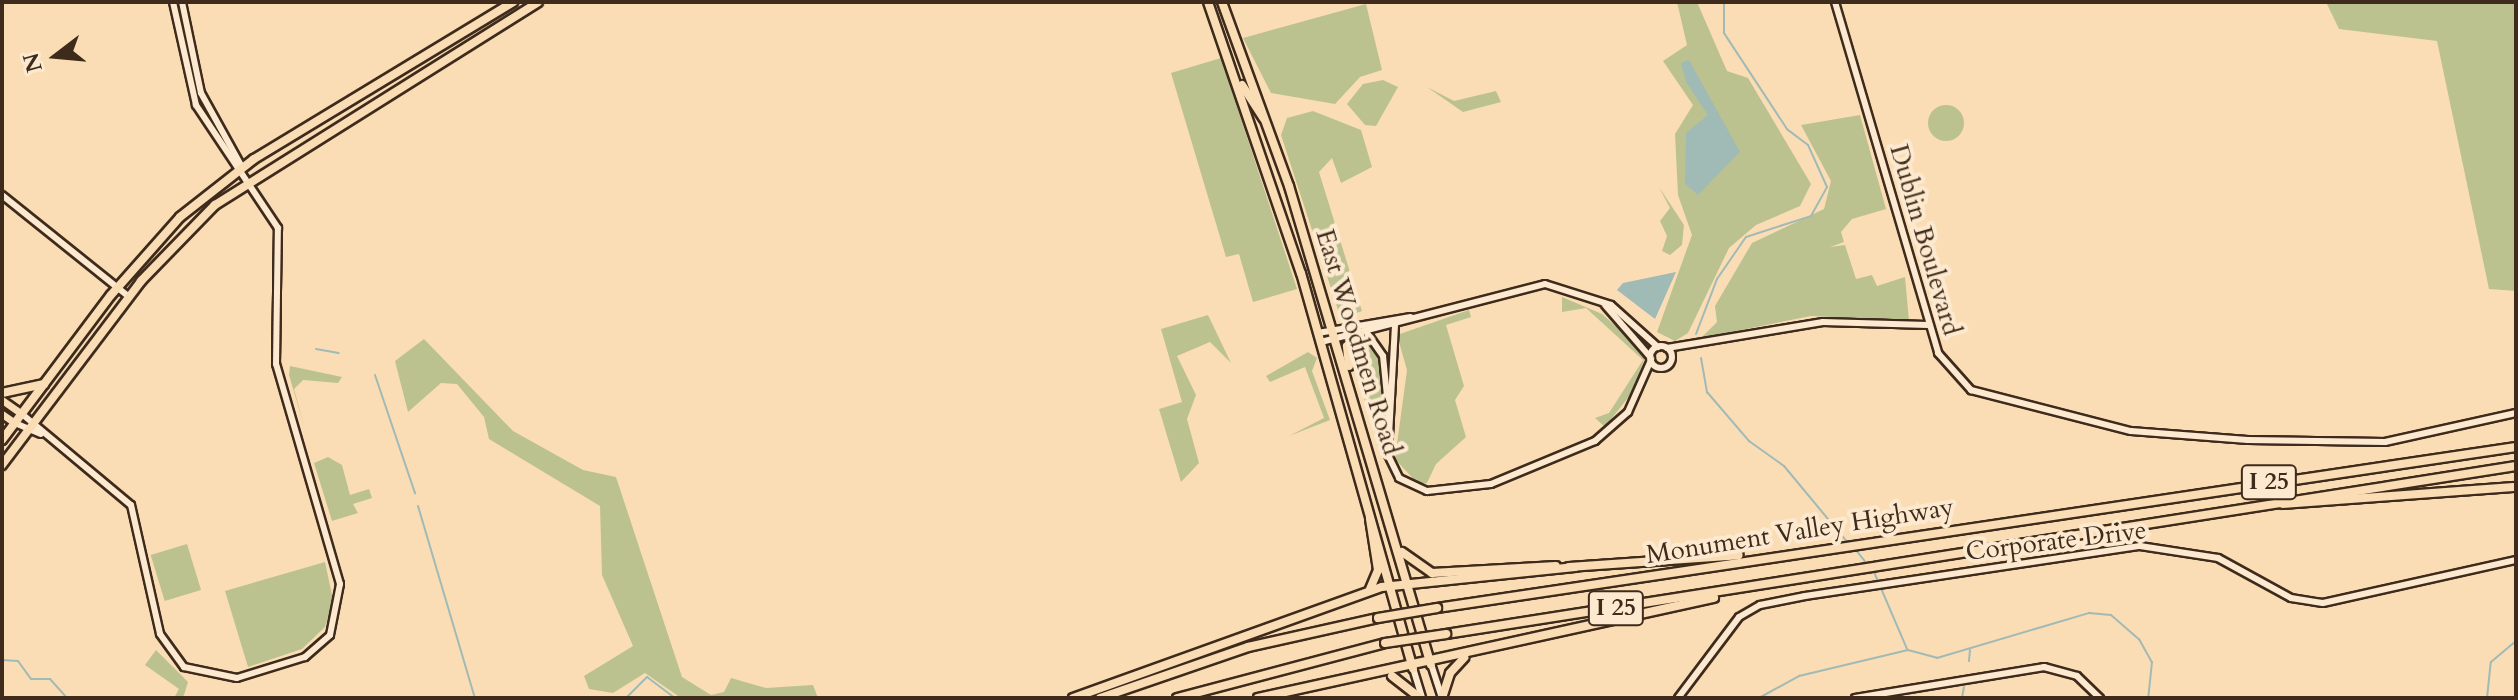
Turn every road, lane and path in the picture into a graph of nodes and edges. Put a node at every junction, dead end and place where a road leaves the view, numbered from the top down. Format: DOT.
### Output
graph roads {
  1 [pos="173,2"];
  2 [pos="182,2"];
  3 [pos="513,2"];
  4 [pos="538,2"];
  5 [pos="1208,2"];
  6 [pos="1222,2"];
  7 [pos="1835,2"];
  8 [pos="1232,72"];
  9 [pos="1265,119"];
  10 [pos="242,167"];
  11 [pos="250,178"];
  12 [pos="2,195"];
  13 [pos="116,288"];
  14 [pos="128,296"];
  15 [pos="1605,305"];
  16 [pos="1411,317"];
  17 [pos="1395,325"];
  18 [pos="1928,325"];
  19 [pos="1363,334"];
  20 [pos="1333,335"];
  21 [pos="1319,337"];
  22 [pos="1658,347"];
  23 [pos="1667,348"];
  24 [pos="1684,350"];
  25 [pos="1651,359"];
  26 [pos="1672,360"];
  27 [pos="1661,368"];
  28 [pos="1649,377"];
  29 [pos="45,383"];
  30 [pos="2,393"];
  31 [pos="2,400"];
  32 [pos="2516,413"];
  33 [pos="2,414"];
  34 [pos="22,414"];
  35 [pos="1389,416"];
  36 [pos="1361,420"];
  37 [pos="34,422"];
  38 [pos="15,423"];
  39 [pos="27,431"];
  40 [pos="41,434"];
  41 [pos="2,440"];
  42 [pos="2516,444"];
  43 [pos="2,465"];
  44 [pos="2516,466"];
  45 [pos="2516,487"];
  46 [pos="2251,504"];
  47 [pos="1371,514"];
  48 [pos="1400,550"];
  49 [pos="1776,554"];
  50 [pos="2516,560"];
  51 [pos="1575,567"];
  52 [pos="1785,581"];
  53 [pos="1409,584"];
  54 [pos="1390,586"];
  55 [pos="1367,591"];
  56 [pos="1467,656"];
  57 [pos="1431,664"];
  58 [pos="1413,668"];
  59 [pos="1379,676"];
  60 [pos="1073,698"];
  61 [pos="1100,698"];
  62 [pos="1177,698"];
  63 [pos="1258,698"];
  64 [pos="1421,698"];
  65 [pos="1442,698"];
  66 [pos="1678,698"];
  67 [pos="1855,698"];
  68 [pos="2100,698"];
  1 -- 10 [label="street"];
  2 -- 10 [label="street"];
  3 -- 10 [label="highway"];
  4 -- 11 [label="highway"];
  5 -- 8 [label="highway, East Woodmen Road"];
  6 -- 9 [label="highway, East Woodmen Road"];
  7 -- 18 [label="street, Dublin Boulevard"];
  8 -- 9 [label="highway"];
  8 -- 21 [label="highway, East Woodmen Road"];
  9 -- 20 [label="highway, East Woodmen Road"];
  10 -- 11 [label="street"];
  10 -- 13 [label="highway"];
  11 -- 14 [label="highway"];
  11 -- 40 [label="street"];
  12 -- 13 [label="street"];
  13 -- 14 [label="street"];
  13 -- 29 [label="highway"];
  14 -- 37 [label="highway"];
  15 -- 16 [label="street"];
  15 -- 22 [label="street"];
  15 -- 25 [label="street"];
  16 -- 17 [label="street"];
  16 -- 20 [label="street"];
  17 -- 19 [label="street"];
  17 -- 35 [label="street"];
  18 -- 24 [label="street"];
  18 -- 32 [label="street, Dublin Boulevard"];
  19 -- 20 [label="street"];
  19 -- 35 [label="street"];
  19 -- 36 [label="highway"];
  20 -- 21 [label="street"];
  20 -- 36 [label="highway, East Woodmen Road"];
  21 -- 47 [label="highway, East Woodmen Road"];
  22 -- 23 [label="street"];
  22 -- 25 [label="street"];
  23 -- 24 [label="street"];
  23 -- 26 [label="street"];
  24 -- 26 [label="street"];
  25 -- 27 [label="street"];
  25 -- 28 [label="street"];
  26 -- 27 [label="street"];
  27 -- 28 [label="street"];
  28 -- 35 [label="street"];
  29 -- 30 [label="highway"];
  29 -- 34 [label="highway"];
  31 -- 34 [label="main road"];
  33 -- 38 [label="main road"];
  34 -- 37 [label="street"];
  34 -- 38 [label="highway"];
  36 -- 48 [label="highway, East Woodmen Road"];
  37 -- 39 [label="highway"];
  37 -- 40 [label="street"];
  38 -- 39 [label="street"];
  38 -- 41 [label="highway"];
  39 -- 40 [label="street"];
  39 -- 43 [label="highway"];
  42 -- 49 [label="highway, Monument Valley Highway / I 25"];
  44 -- 46 [label="highway, Monument Valley Highway / I 25"];
  45 -- 46 [label="highway"];
  46 -- 52 [label="highway, Monument Valley Highway / I 25"];
  47 -- 54 [label="highway, East Woodmen Road"];
  47 -- 55 [label="highway"];
  48 -- 51 [label="highway"];
  48 -- 53 [label="highway, East Woodmen Road"];
  49 -- 51 [label="highway"];
  49 -- 61 [label="highway, Monument Valley Highway / I 25, bridge"];
  50 -- 66 [label="street, Corporate Drive"];
  51 -- 53 [label="highway"];
  52 -- 56 [label="highway"];
  52 -- 62 [label="highway, Monument Valley Highway / I 25, bridge"];
  53 -- 54 [label="highway"];
  53 -- 57 [label="highway, East Woodmen Road"];
  54 -- 55 [label="highway"];
  54 -- 58 [label="highway, East Woodmen Road"];
  55 -- 60 [label="highway"];
  56 -- 57 [label="highway"];
  56 -- 65 [label="highway"];
  57 -- 58 [label="highway"];
  57 -- 65 [label="street, East Woodmen Road"];
  58 -- 59 [label="highway"];
  58 -- 64 [label="street, East Woodmen Road"];
  59 -- 63 [label="highway"];
  59 -- 64 [label="highway"];
  67 -- 68 [label="street"];
}
